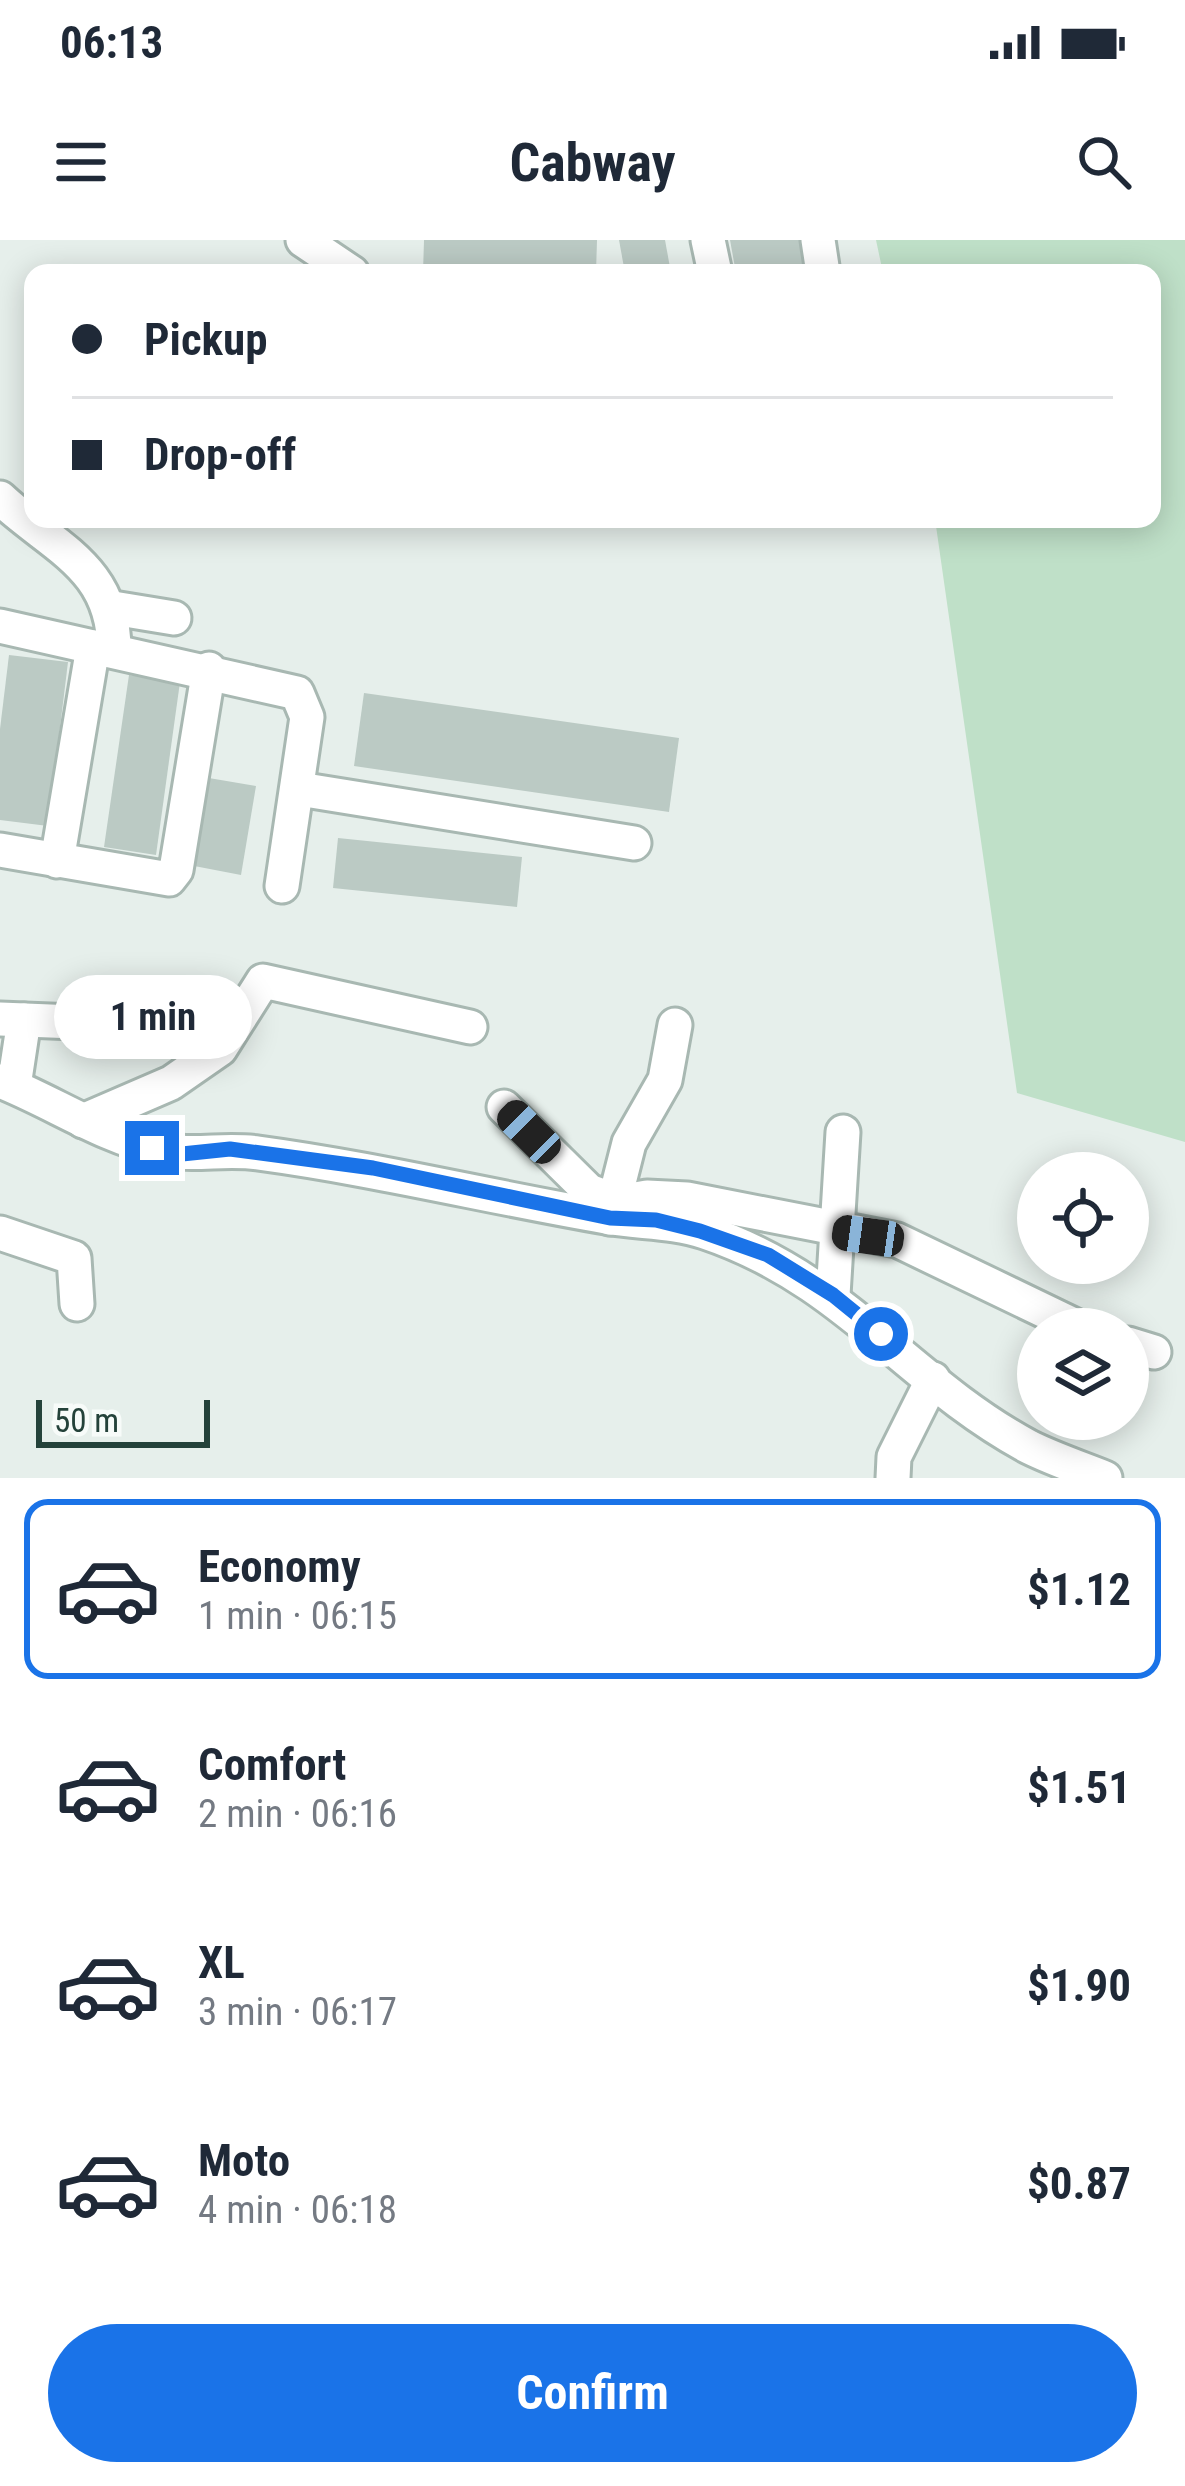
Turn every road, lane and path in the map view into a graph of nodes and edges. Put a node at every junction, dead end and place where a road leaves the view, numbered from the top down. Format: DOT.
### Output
graph roads {
  1 [pos="303,240"];
  2 [pos="339,264"];
  3 [pos="0,497"];
  4 [pos="24,516"];
  5 [pos="40,528"];
  6 [pos="112,608"];
  7 [pos="174,618"];
  8 [pos="0,626"];
  9 [pos="104,648"];
  10 [pos="209,669"];
  11 [pos="298,789"];
  12 [pos="634,843"];
  13 [pos="0,850"];
  14 [pos="57,861"];
  15 [pos="281,886"];
  16 [pos="7,1012"];
  17 [pos="100,1022"];
  18 [pos="675,1025"];
  19 [pos="470,1027"];
  20 [pos="7,1084"];
  21 [pos="504,1107"];
  22 [pos="83,1120"];
  23 [pos="843,1132"];
  24 [pos="614,1210"];
  25 [pos="839,1232"];
  26 [pos="0,1233"];
  27 [pos="833,1295"];
  28 [pos="77,1304"];
  29 [pos="1029,1308"];
  30 [pos="933,1378"];
  31 [pos="892,1478"];
  32 [pos="1105,1478"];
  1 -- 2 [label="street"];
  3 -- 4 [label="street"];
  5 -- 6 [label="street"];
  6 -- 7 [label="street"];
  6 -- 9 [label="street"];
  8 -- 9 [label="street"];
  9 -- 10 [label="street"];
  9 -- 14 [label="street"];
  10 -- 11 [label="street"];
  10 -- 14 [label="street"];
  11 -- 12 [label="street"];
  11 -- 15 [label="street"];
  13 -- 14 [label="street"];
  16 -- 17 [label="street"];
  16 -- 20 [label="street"];
  18 -- 24 [label="street"];
  19 -- 22 [label="street"];
  20 -- 22 [label="street"];
  21 -- 24 [label="street"];
  22 -- 24 [label="street"];
  23 -- 25 [label="street"];
  24 -- 25 [label="street"];
  24 -- 27 [label="street"];
  25 -- 27 [label="street"];
  25 -- 29 [label="street"];
  26 -- 28 [label="street"];
  27 -- 30 [label="street"];
  30 -- 31 [label="street"];
  30 -- 32 [label="street"];
}
